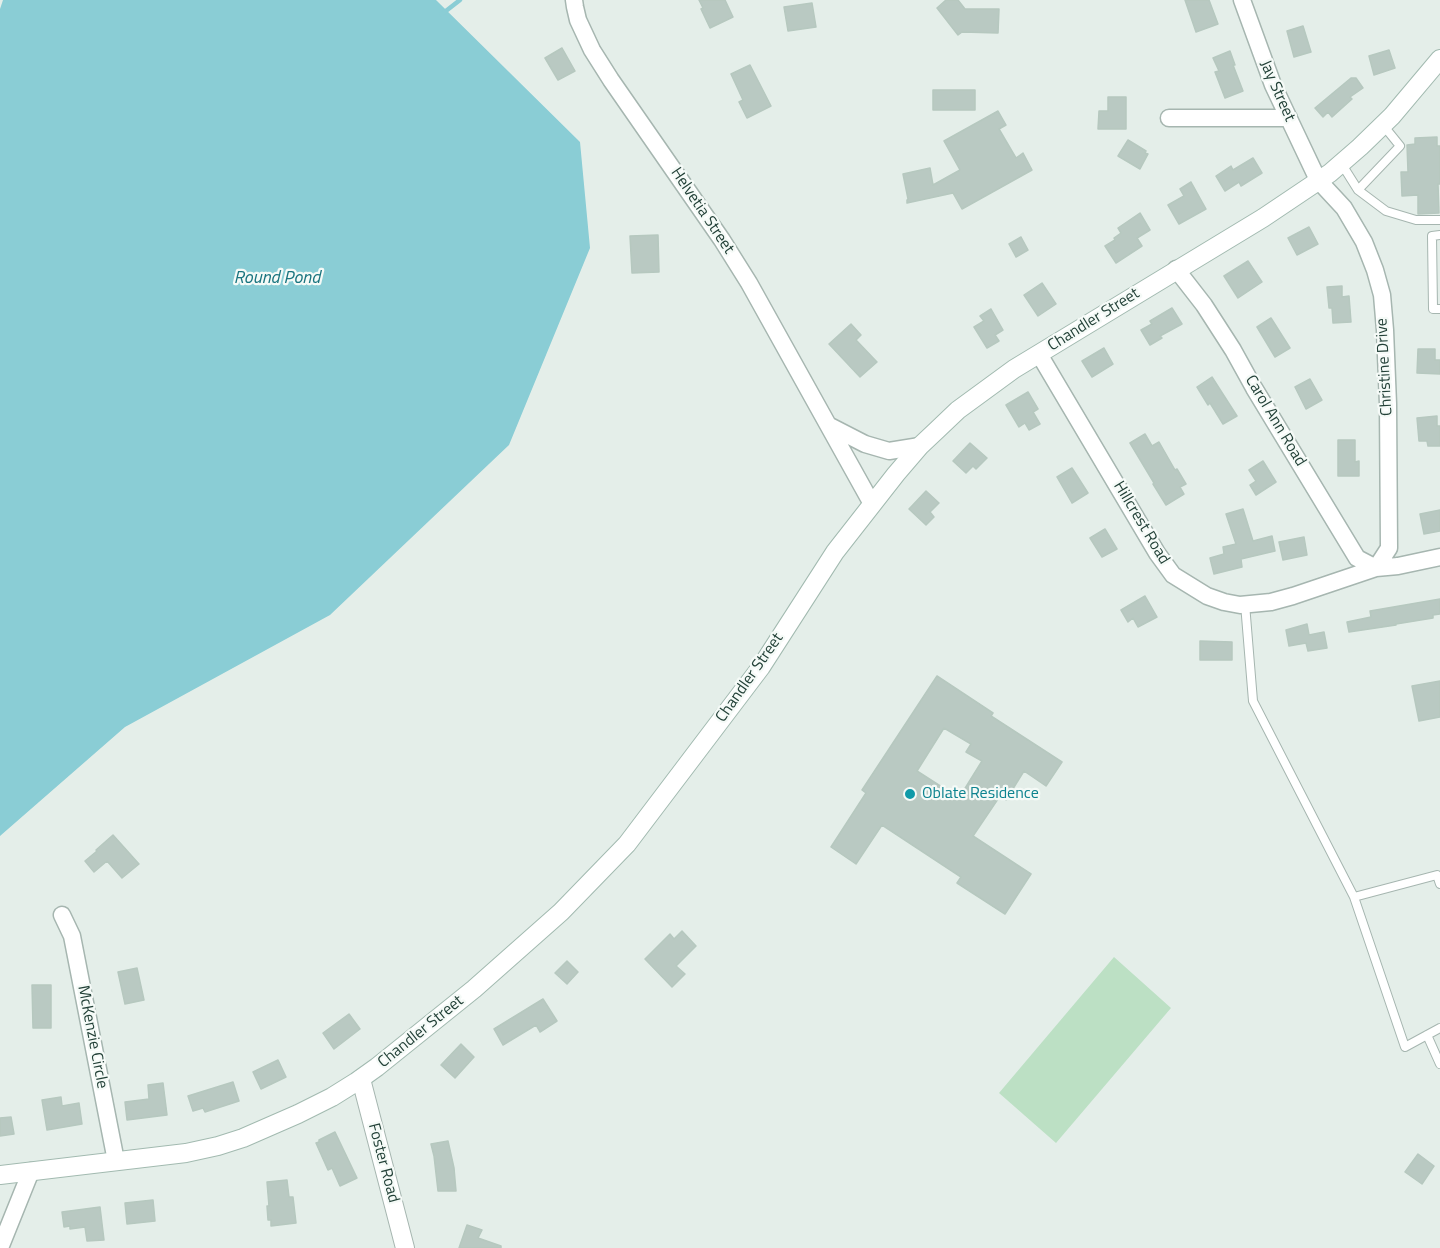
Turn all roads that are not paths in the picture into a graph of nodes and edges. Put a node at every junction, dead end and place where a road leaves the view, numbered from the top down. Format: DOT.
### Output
graph roads {
  1 [pos="574,0"];
  2 [pos="1242,0"];
  3 [pos="1440,59"];
  4 [pos="1169,118"];
  5 [pos="1289,118"];
  6 [pos="1383,125"];
  7 [pos="1341,163"];
  8 [pos="1318,180"];
  9 [pos="1358,190"];
  10 [pos="1440,220"];
  11 [pos="1440,235"];
  12 [pos="1176,269"];
  13 [pos="1440,309"];
  14 [pos="1039,354"];
  15 [pos="828,425"];
  16 [pos="920,446"];
  17 [pos="872,504"];
  18 [pos="1440,557"];
  19 [pos="1376,568"];
  20 [pos="1245,604"];
  21 [pos="1439,875"];
  22 [pos="1440,884"];
  23 [pos="1354,897"];
  24 [pos="62,915"];
  25 [pos="1440,1028"];
  26 [pos="1427,1035"];
  27 [pos="1440,1064"];
  28 [pos="361,1079"];
  29 [pos="116,1161"];
  30 [pos="31,1171"];
  31 [pos="0,1175"];
  32 [pos="0,1248"];
  33 [pos="405,1248"];
  1 -- 15 [label="street, Helvetia Street"];
  2 -- 5 [label="street, Jay Street"];
  3 -- 6 [label="main road, Chandler Street"];
  4 -- 5 [label="street"];
  5 -- 8 [label="street, Jay Street"];
  6 -- 7 [label="main road, Chandler Street"];
  6 -- 9 [label="lane"];
  7 -- 8 [label="main road, Chandler Street"];
  7 -- 9 [label="lane"];
  8 -- 12 [label="main road, Chandler Street"];
  8 -- 19 [label="street, Christine Drive"];
  9 -- 10 [label="lane"];
  11 -- 13 [label="lane"];
  12 -- 14 [label="main road, Chandler Street"];
  12 -- 19 [label="street, Carol Ann Road"];
  14 -- 16 [label="main road, Chandler Street"];
  14 -- 20 [label="street, Hillcrest Road"];
  15 -- 16 [label="street"];
  15 -- 17 [label="street, Helvetia Street"];
  16 -- 17 [label="main road, Chandler Street"];
  17 -- 28 [label="main road, Chandler Street"];
  18 -- 19 [label="street, Hillcrest Road"];
  19 -- 20 [label="street, Hillcrest Road"];
  20 -- 23 [label="lane"];
  21 -- 22 [label="lane"];
  21 -- 23 [label="lane"];
  23 -- 26 [label="lane"];
  24 -- 29 [label="street, McKenzie Circle"];
  25 -- 26 [label="lane"];
  26 -- 27 [label="lane"];
  28 -- 29 [label="main road, Chandler Street"];
  28 -- 33 [label="main road, Foster Road"];
  29 -- 30 [label="main road, Chandler Street"];
  30 -- 31 [label="main road, Chandler Street"];
  30 -- 32 [label="street"];
}
